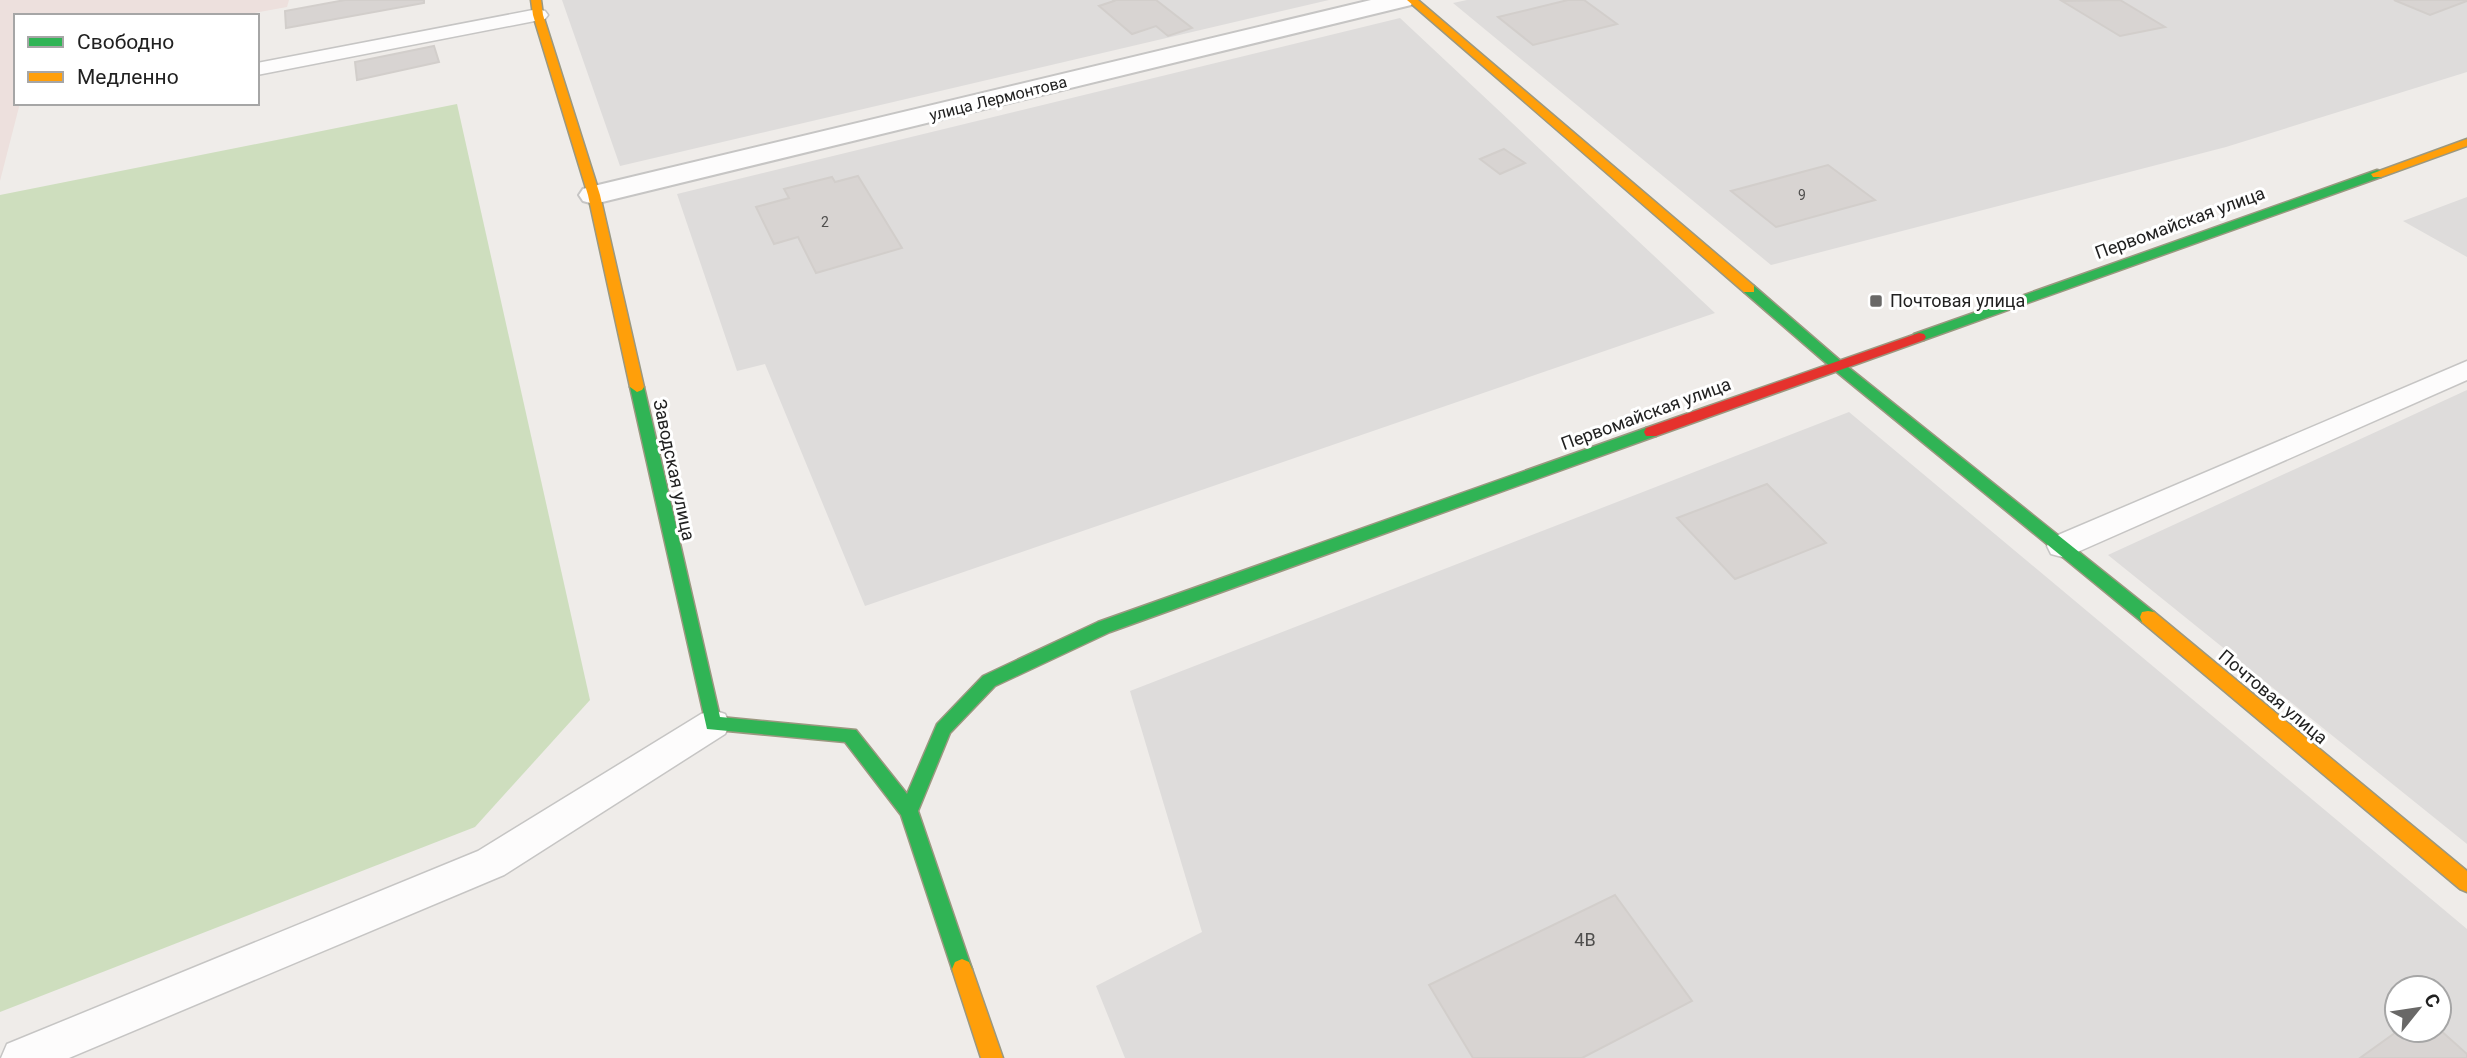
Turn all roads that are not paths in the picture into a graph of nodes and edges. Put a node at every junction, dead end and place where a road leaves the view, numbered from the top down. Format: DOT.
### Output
graph roads {
  1 [pos="1402,0"];
  2 [pos="1412,0"];
  3 [pos="537,7"];
  4 [pos="259,69"];
  5 [pos="2467,142"];
  6 [pos="594,195"];
  7 [pos="1838,366"];
  8 [pos="2467,370"];
  9 [pos="2062,546"];
  10 [pos="713,724"];
  11 [pos="909,811"];
  12 [pos="2467,883"];
  13 [pos="22,1058"];
  14 [pos="992,1058"];
  1 -- 6 [label="street, улица Лермонтова"];
  2 -- 7 [label="street, Почтовая улица"];
  3 -- 4 [label="lane"];
  3 -- 6 [label="street, Заводская улица"];
  5 -- 7 [label="street, Первомайская улица"];
  6 -- 10 [label="street, Заводская улица"];
  7 -- 9 [label="street, Почтовая улица"];
  7 -- 11 [label="street, Первомайская улица"];
  8 -- 9 [label="lane"];
  9 -- 12 [label="street, Почтовая улица"];
  10 -- 11 [label="street"];
  10 -- 13 [label="lane"];
  11 -- 14 [label="street"];
}
